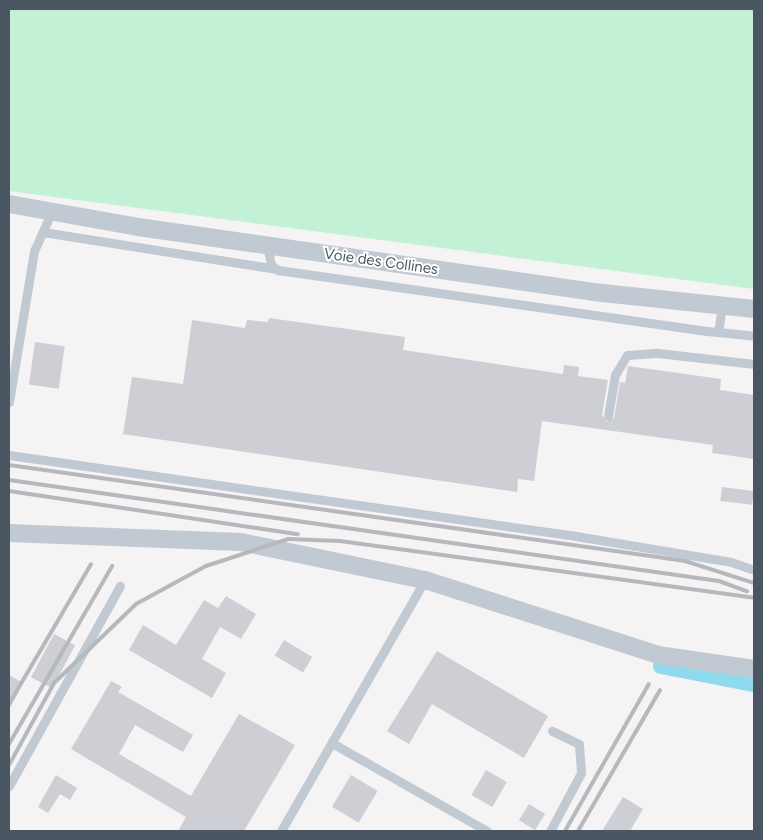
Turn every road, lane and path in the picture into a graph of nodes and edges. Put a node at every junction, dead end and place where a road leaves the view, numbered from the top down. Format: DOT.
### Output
graph roads {
  1 [pos="9,204"];
  2 [pos="52,211"];
  3 [pos="43,232"];
  4 [pos="184,234"];
  5 [pos="267,246"];
  6 [pos="180,254"];
  7 [pos="276,269"];
  8 [pos="722,306"];
  9 [pos="754,309"];
  10 [pos="718,332"];
  11 [pos="754,336"];
  12 [pos="754,364"];
  13 [pos="9,402"];
  14 [pos="608,416"];
  15 [pos="9,454"];
  16 [pos="9,533"];
  17 [pos="754,570"];
  18 [pos="425,580"];
  19 [pos="120,586"];
  20 [pos="754,669"];
  21 [pos="552,731"];
  22 [pos="332,743"];
  23 [pos="9,786"];
  24 [pos="281,831"];
  25 [pos="487,831"];
  26 [pos="550,831"];
  1 -- 2 [label="street, Voie des Collines"];
  2 -- 3 [label="lane"];
  2 -- 4 [label="street, Voie des Collines"];
  3 -- 6 [label="lane"];
  3 -- 13 [label="lane"];
  4 -- 5 [label="street, Voie des Collines"];
  4 -- 6 [label="lane"];
  5 -- 7 [label="lane"];
  5 -- 8 [label="street, Voie des Collines"];
  6 -- 7 [label="lane"];
  7 -- 10 [label="lane"];
  8 -- 9 [label="street, Voie des Collines"];
  8 -- 10 [label="lane"];
  10 -- 11 [label="lane"];
  12 -- 14 [label="lane"];
  15 -- 17 [label="lane"];
  16 -- 18 [label="street"];
  18 -- 20 [label="street"];
  18 -- 22 [label="lane"];
  19 -- 23 [label="lane"];
  21 -- 26 [label="lane"];
  22 -- 24 [label="lane"];
  22 -- 25 [label="lane"];
}
